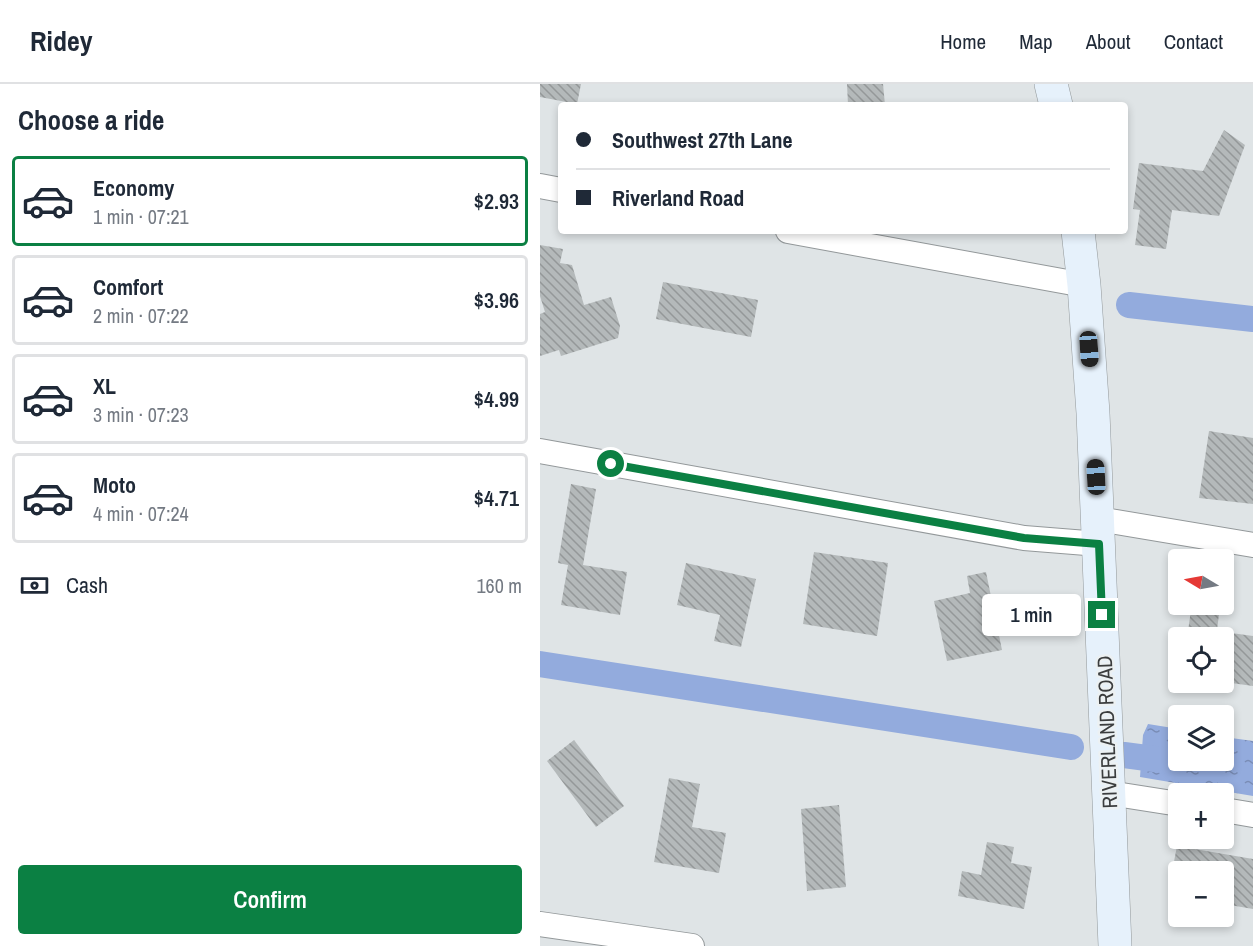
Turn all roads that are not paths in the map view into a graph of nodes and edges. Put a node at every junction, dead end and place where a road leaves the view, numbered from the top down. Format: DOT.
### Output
graph roads {
  1 [pos="1050,84"];
  2 [pos="1055,102"];
  3 [pos="540,186"];
  4 [pos="558,189"];
  5 [pos="804,234"];
  6 [pos="1078,234"];
  7 [pos="1084,285"];
  8 [pos="540,451"];
  9 [pos="1098,532"];
  10 [pos="1253,545"];
  11 [pos="1109,793"];
  12 [pos="1168,802"];
  13 [pos="1234,812"];
  14 [pos="1253,815"];
  15 [pos="540,924"];
  16 [pos="692,946"];
  17 [pos="1115,946"];
  1 -- 2 [label="street"];
  3 -- 4 [label="street"];
  5 -- 7 [label="street"];
  6 -- 7 [label="street, RIVERLAND ROAD"];
  7 -- 9 [label="street, RIVERLAND ROAD"];
  8 -- 9 [label="street"];
  9 -- 10 [label="street"];
  9 -- 11 [label="street, RIVERLAND ROAD"];
  11 -- 12 [label="street"];
  11 -- 17 [label="street, RIVERLAND ROAD"];
  13 -- 14 [label="street"];
  15 -- 16 [label="street"];
}
